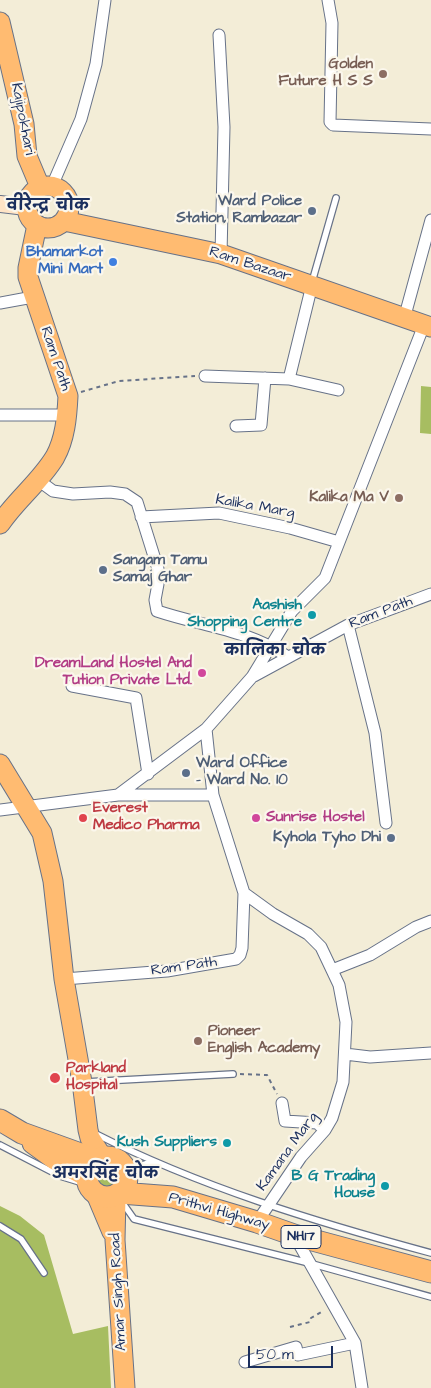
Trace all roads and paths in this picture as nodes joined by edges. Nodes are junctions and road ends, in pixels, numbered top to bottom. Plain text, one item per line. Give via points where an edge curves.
1 (105, 0) edge
2 (328, 0) edge
3 (0, 22) edge
4 (219, 35) dead end
5 (431, 129) edge
6 (48, 187) junction
7 (336, 198) dead end
8 (0, 204) edge
9 (26, 207) junction
10 (431, 220) edge
11 (64, 221) junction
12 (37, 225) junction
13 (221, 254) junction
14 (426, 254) edge
15 (312, 285) junction
16 (34, 297) junction
17 (0, 304) edge
18 (404, 319) junction
19 (427, 326) edge
20 (205, 376) joint
21 (265, 378) junction
22 (289, 379) junction
23 (338, 390) dead end
24 (68, 396) junction
25 (0, 415) edge
26 (67, 415) junction
27 (236, 426) dead end
28 (38, 480) junction
29 (6, 505) edge
30 (140, 517) junction
31 (0, 524) edge
32 (339, 542) junction
33 (431, 594) edge
34 (348, 625) junction
35 (271, 645) junction
36 (288, 657) junction
37 (252, 677) junction
38 (72, 686) dead end
39 (206, 729) junction
40 (0, 764) edge
41 (148, 774) junction
42 (118, 795) junction
43 (213, 795) junction
44 (27, 806) junction
45 (0, 810) edge
46 (386, 823) dead end
47 (244, 893) junction
48 (431, 921) edge
49 (332, 970) junction
50 (64, 979) junction
51 (346, 1054) junction
52 (431, 1054) edge
53 (233, 1074) joint
54 (82, 1082) junction
55 (282, 1103) joint
56 (0, 1120) edge
57 (88, 1130) junction
58 (325, 1130) junction
59 (0, 1145) edge
60 (151, 1162) junction
61 (108, 1180) junction
62 (263, 1213) junction
63 (0, 1226) edge
64 (294, 1235) junction
65 (431, 1253) edge
66 (309, 1263) junction
67 (431, 1272) edge
68 (44, 1273) dead end
69 (431, 1297) edge
70 (335, 1306) junction
71 (290, 1326) dead end
72 (355, 1343) junction
73 (246, 1362) dead end
74 (125, 1388) edge
75 (362, 1388) edge

1 - 6 street via 96,64 81,119 56,179
2 - 5 street via 332,23 330,122 333,125
3 - 6 main road, Kajipokhari via 24,124 27,156
4 - 13 street via 224,127
6 - 9 main road via 30,195
6 - 11 main road via 64,192 70,209
7 - 15 lane
8 - 9 main road
9 - 12 main road
10 - 14 street
11 - 12 main road via 51,228
11 - 13 main road, Ram Bazaar
12 - 16 main road, Ram Path via 28,268
13 - 15 main road, Ram Bazaar
14 - 18 street
15 - 18 main road, Ram Bazaar
15 - 22 street
16 - 17 street
16 - 24 main road, Ram Path
18 - 19 main road, Ram Bazaar
19 - 32 street
20 - 21 street
20 - 24 path via 119,381
21 - 22 street
21 - 27 street via 261,425
22 - 23 street
24 - 26 main road, Ram Path
25 - 26 street
26 - 28 main road, Ram Path via 55,457
28 - 29 main road, Ram Path
28 - 30 street via 53,491 125,494 137,502
29 - 31 main road, Ram Path
30 - 32 street, Kalika Marg via 219,513
30 - 35 street via 158,569 157,611 250,636
32 - 35 street via 325,578 292,611
33 - 34 street, Ram Path
34 - 36 street, Ram Path
34 - 46 street via 375,733
35 - 36 street
35 - 37 street
36 - 37 street, Ram Path
37 - 39 street
38 - 41 street via 136,698
39 - 41 street
39 - 43 street
40 - 44 main road
41 - 42 street
42 - 43 street
42 - 44 street
43 - 47 street
44 - 45 street
44 - 50 main road via 42,834 53,881
47 - 49 street, Kamana Marg via 308,934 320,947
47 - 50 street, Ram Path via 242,948 236,959 167,970
48 - 49 street via 370,954
49 - 51 street, Kamana Marg via 346,1022
50 - 54 main road
51 - 52 street via 370,1057
51 - 58 street, Kamana Marg via 340,1094
53 - 54 lane
53 - 55 path via 267,1075
54 - 57 main road
55 - 58 street via 285,1121 317,1123
56 - 61 highway via 37,1147
57 - 60 lane
57 - 61 main road
58 - 62 street, Kamana Marg via 301,1157
59 - 61 lane via 79,1184
60 - 61 lane
60 - 62 lane
61 - 62 highway, Prithvi Highway / NH17 via 173,1197
61 - 66 lane via 134,1219
61 - 74 main road, Amar Singh Road
62 - 64 highway, Prithvi Highway / NH17
62 - 65 lane
63 - 68 lane via 21,1238
64 - 66 street
64 - 67 highway, Prithvi Highway / NH17
66 - 69 lane
66 - 70 street
70 - 71 path via 311,1318 310,1322
70 - 72 street
72 - 73 street via 298,1355 296,1347
72 - 75 street

